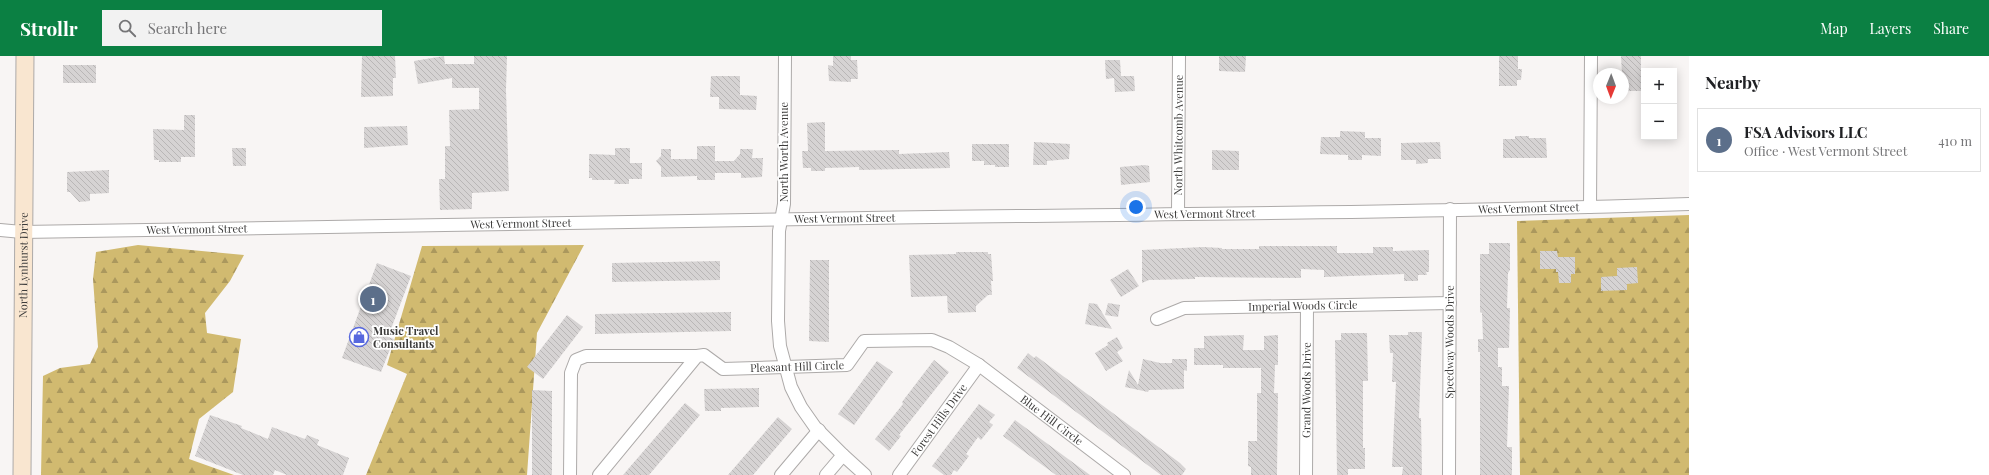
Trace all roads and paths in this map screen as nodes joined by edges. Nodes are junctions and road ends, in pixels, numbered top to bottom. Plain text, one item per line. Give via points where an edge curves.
1 (25, 56) edge
2 (785, 56) edge
3 (1179, 56) edge
4 (1591, 56) edge
5 (1689, 204) edge
6 (1590, 207) junction
7 (1450, 209) junction
8 (1178, 214) junction
9 (782, 219) junction
10 (0, 230) edge
11 (22, 232) junction
12 (1450, 303) junction
13 (1307, 306) junction
14 (1157, 319) dead end
15 (697, 356) junction
16 (979, 365) junction
17 (785, 367) junction
18 (819, 430) junction
19 (843, 455) junction
20 (22, 475) edge
21 (570, 475) edge
22 (600, 475) edge
23 (781, 475) edge
24 (826, 475) edge
25 (865, 475) edge
26 (899, 475) edge
27 (1124, 475) edge
28 (1306, 475) edge
29 (1449, 475) edge

1 - 11 main road, North Lynhurst Drive
2 - 9 street, North Worth Avenue
3 - 8 street, North Whitcomb Avenue
4 - 6 street
5 - 6 street, West Vermont Street
6 - 7 street, West Vermont Street
7 - 8 street, West Vermont Street
7 - 12 street, Speedway Woods Drive
8 - 9 street, West Vermont Street
9 - 11 street, West Vermont Street
9 - 17 street, North Worth Avenue via 779,231 778,321 779,341
10 - 11 street, West Vermont Street
11 - 20 main road, North Lynhurst Drive
12 - 13 street, Imperial Woods Circle
12 - 29 street, Speedway Woods Drive
13 - 14 street, Imperial Woods Circle via 1184,308
13 - 28 street, Grand Woods Drive
15 - 17 street, Pleasant Hill Circle via 704,355 723,369
15 - 21 street, Pleasant Hill Circle via 586,356 576,360 571,373
15 - 22 street
16 - 17 street, Pleasant Hill Circle via 932,340 864,340 847,365
16 - 26 street, Forest Hills Drive
16 - 27 street, Blue Hill Circle
17 - 18 street via 796,398
18 - 19 street
18 - 23 street
19 - 24 street
19 - 25 street

